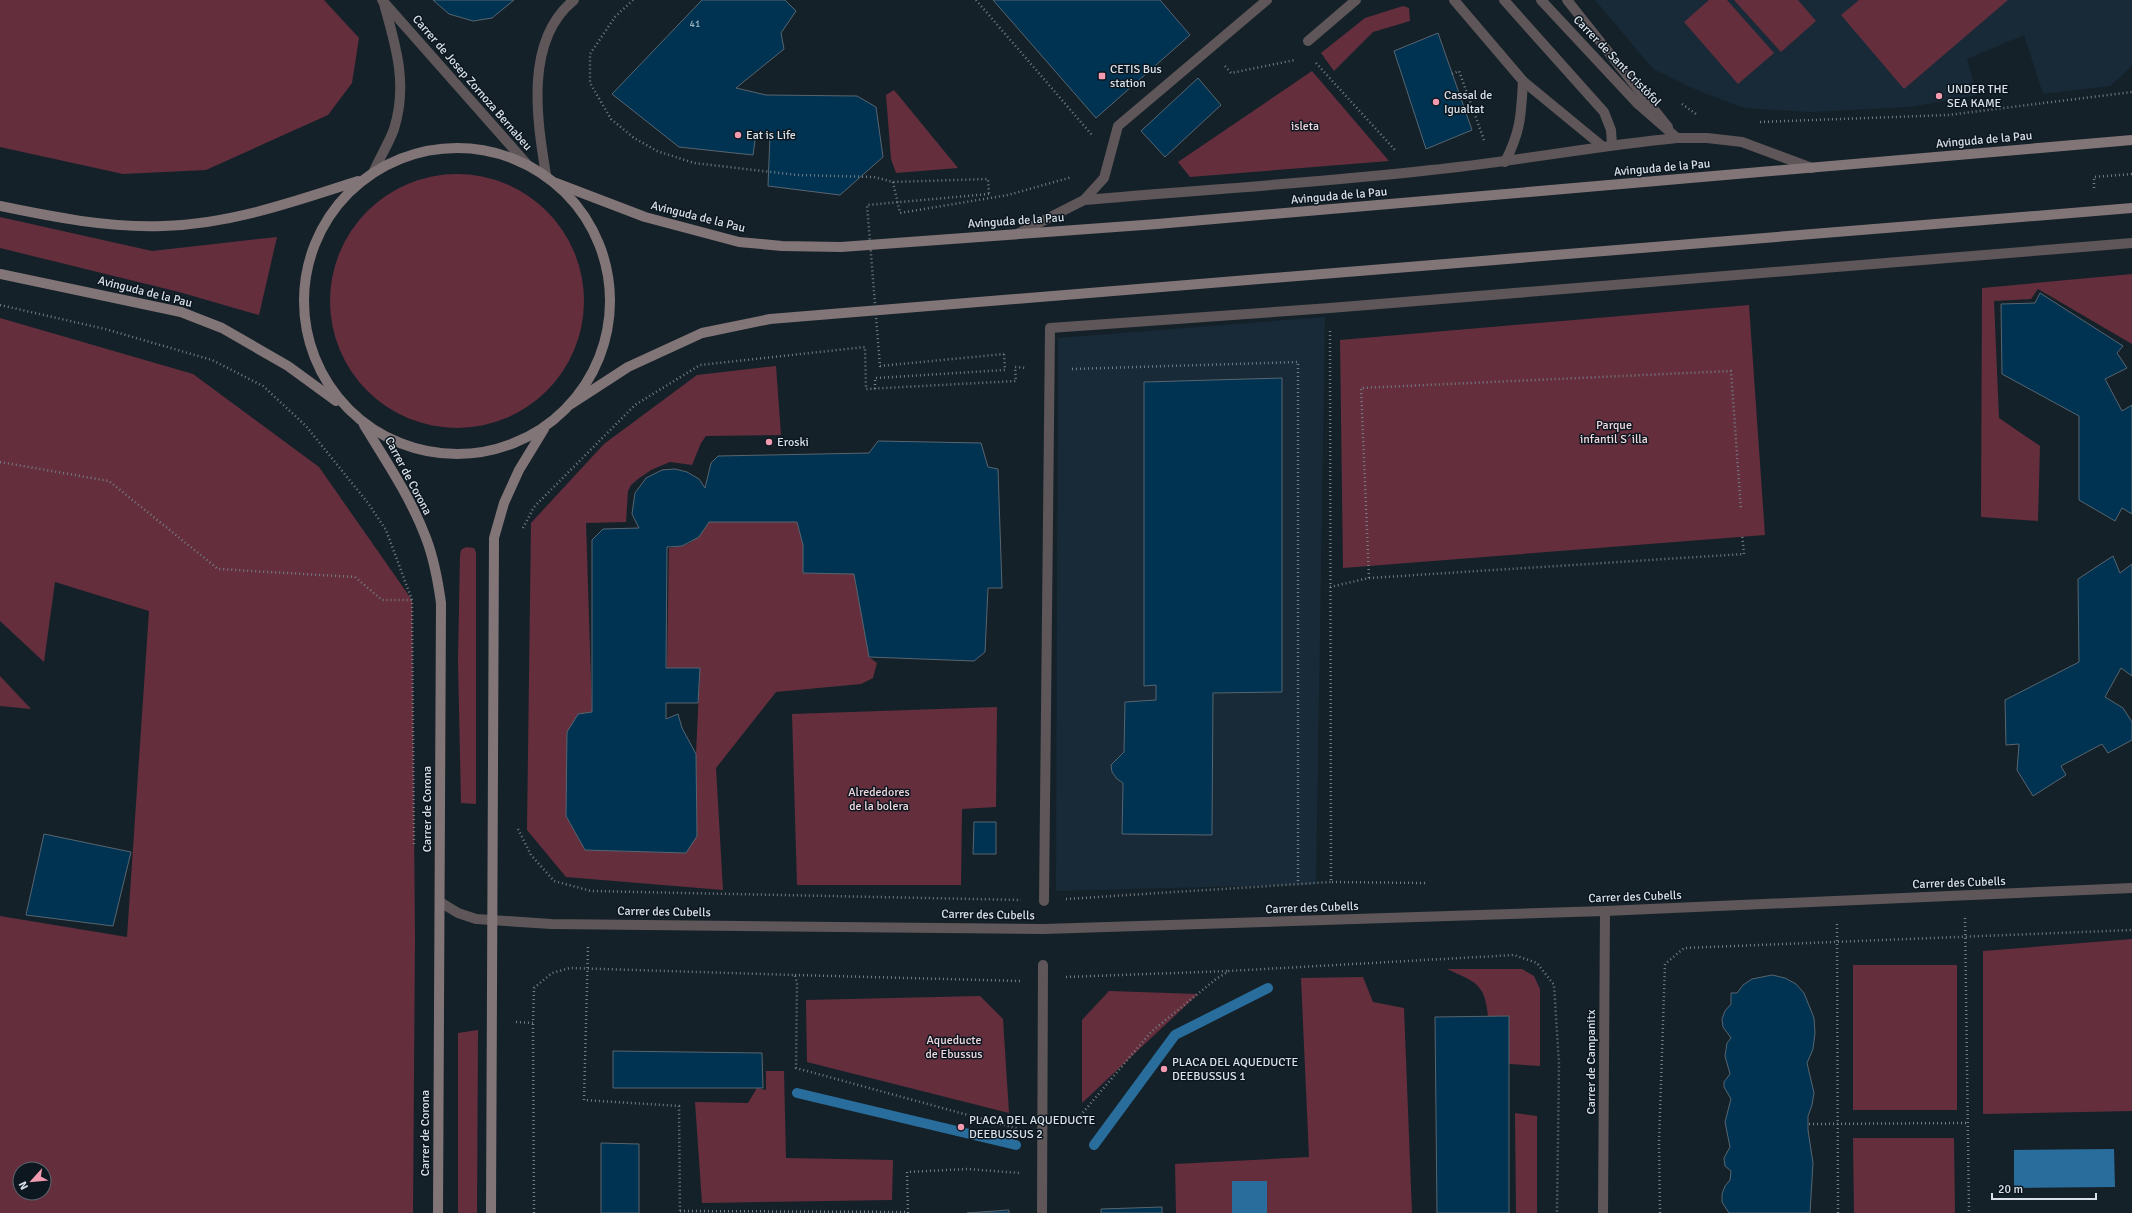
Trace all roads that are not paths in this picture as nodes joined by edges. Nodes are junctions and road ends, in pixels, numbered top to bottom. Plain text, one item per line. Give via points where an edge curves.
1 (574, 0) edge
2 (1267, 0) edge
3 (1356, 0) edge
4 (1454, 0) edge
5 (1504, 0) edge
6 (1541, 0) edge
7 (1567, 0) edge
8 (383, 1) edge
9 (1308, 42) dead end
10 (1523, 81) junction
11 (1677, 138) junction
12 (2132, 140) edge
13 (1607, 145) junction
14 (1505, 162) junction
15 (526, 163) junction
16 (1812, 168) junction
17 (374, 171) junction
18 (546, 175) junction
19 (360, 181) junction
20 (556, 183) junction
21 (1084, 200) junction
22 (0, 206) edge
23 (2132, 208) edge
24 (1017, 234) junction
25 (2132, 243) edge
26 (0, 274) edge
27 (571, 404) junction
28 (354, 414) junction
29 (363, 423) junction
30 (544, 428) junction
31 (2132, 888) edge
32 (1044, 901) road end
33 (440, 902) junction
34 (1605, 911) junction
35 (492, 920) junction
36 (1043, 964) dead end
37 (438, 1213) edge
38 (491, 1213) edge
39 (1042, 1213) edge
40 (1604, 1213) edge

1 - 18 street via 548,31 540,68 537,98
2 - 21 street via 1118,126 1104,178
3 - 9 street
4 - 10 street
5 - 13 street via 1604,112 1611,130
6 - 11 street, Carrer de Sant Cristòfol via 1638,104
7 - 11 street
8 - 15 street, Carrer de Josep Zornoza Bernabeu
8 - 17 street, Carrer de Josep Zornoza Bernabeu via 399,58 399,103 394,130
10 - 13 street
10 - 14 street via 1516,140
11 - 13 street
11 - 16 street via 1742,142
12 - 16 main road, Avinguda de la Pau
13 - 14 street
14 - 21 street via 1429,171
15 - 17 main road via 501,153 475,148 448,147 423,150
15 - 18 main road
16 - 24 main road, Avinguda de la Pau
17 - 19 main road
18 - 20 main road
19 - 22 main road via 244,215 163,226 120,226
19 - 28 main road via 336,204 319,232 308,263 303,296 306,329 316,360 332,390
20 - 24 main road, Avinguda de la Pau via 645,217 738,242 841,247
20 - 27 main road via 580,209 598,239 608,273 611,308 605,343 592,376
21 - 24 street
23 - 27 main road via 770,319 702,332 628,366
25 - 32 street via 1050,328
26 - 28 main road, Avinguda de la Pau via 188,314 222,328 288,366
27 - 30 main road
28 - 29 main road
29 - 30 main road via 391,440 421,450 453,455 491,450 516,443
29 - 33 main road, Carrer de Corona via 389,466 425,537 436,572 441,603
30 - 35 main road via 519,470 504,503 494,538
31 - 34 street, Carrer des Cubells
33 - 35 street, Carrer des Cubells via 458,913 476,919
33 - 37 main road, Carrer de Corona
34 - 35 street, Carrer des Cubells via 1044,929 588,924
34 - 40 street, Carrer de Campanitx
35 - 38 main road
36 - 39 street

